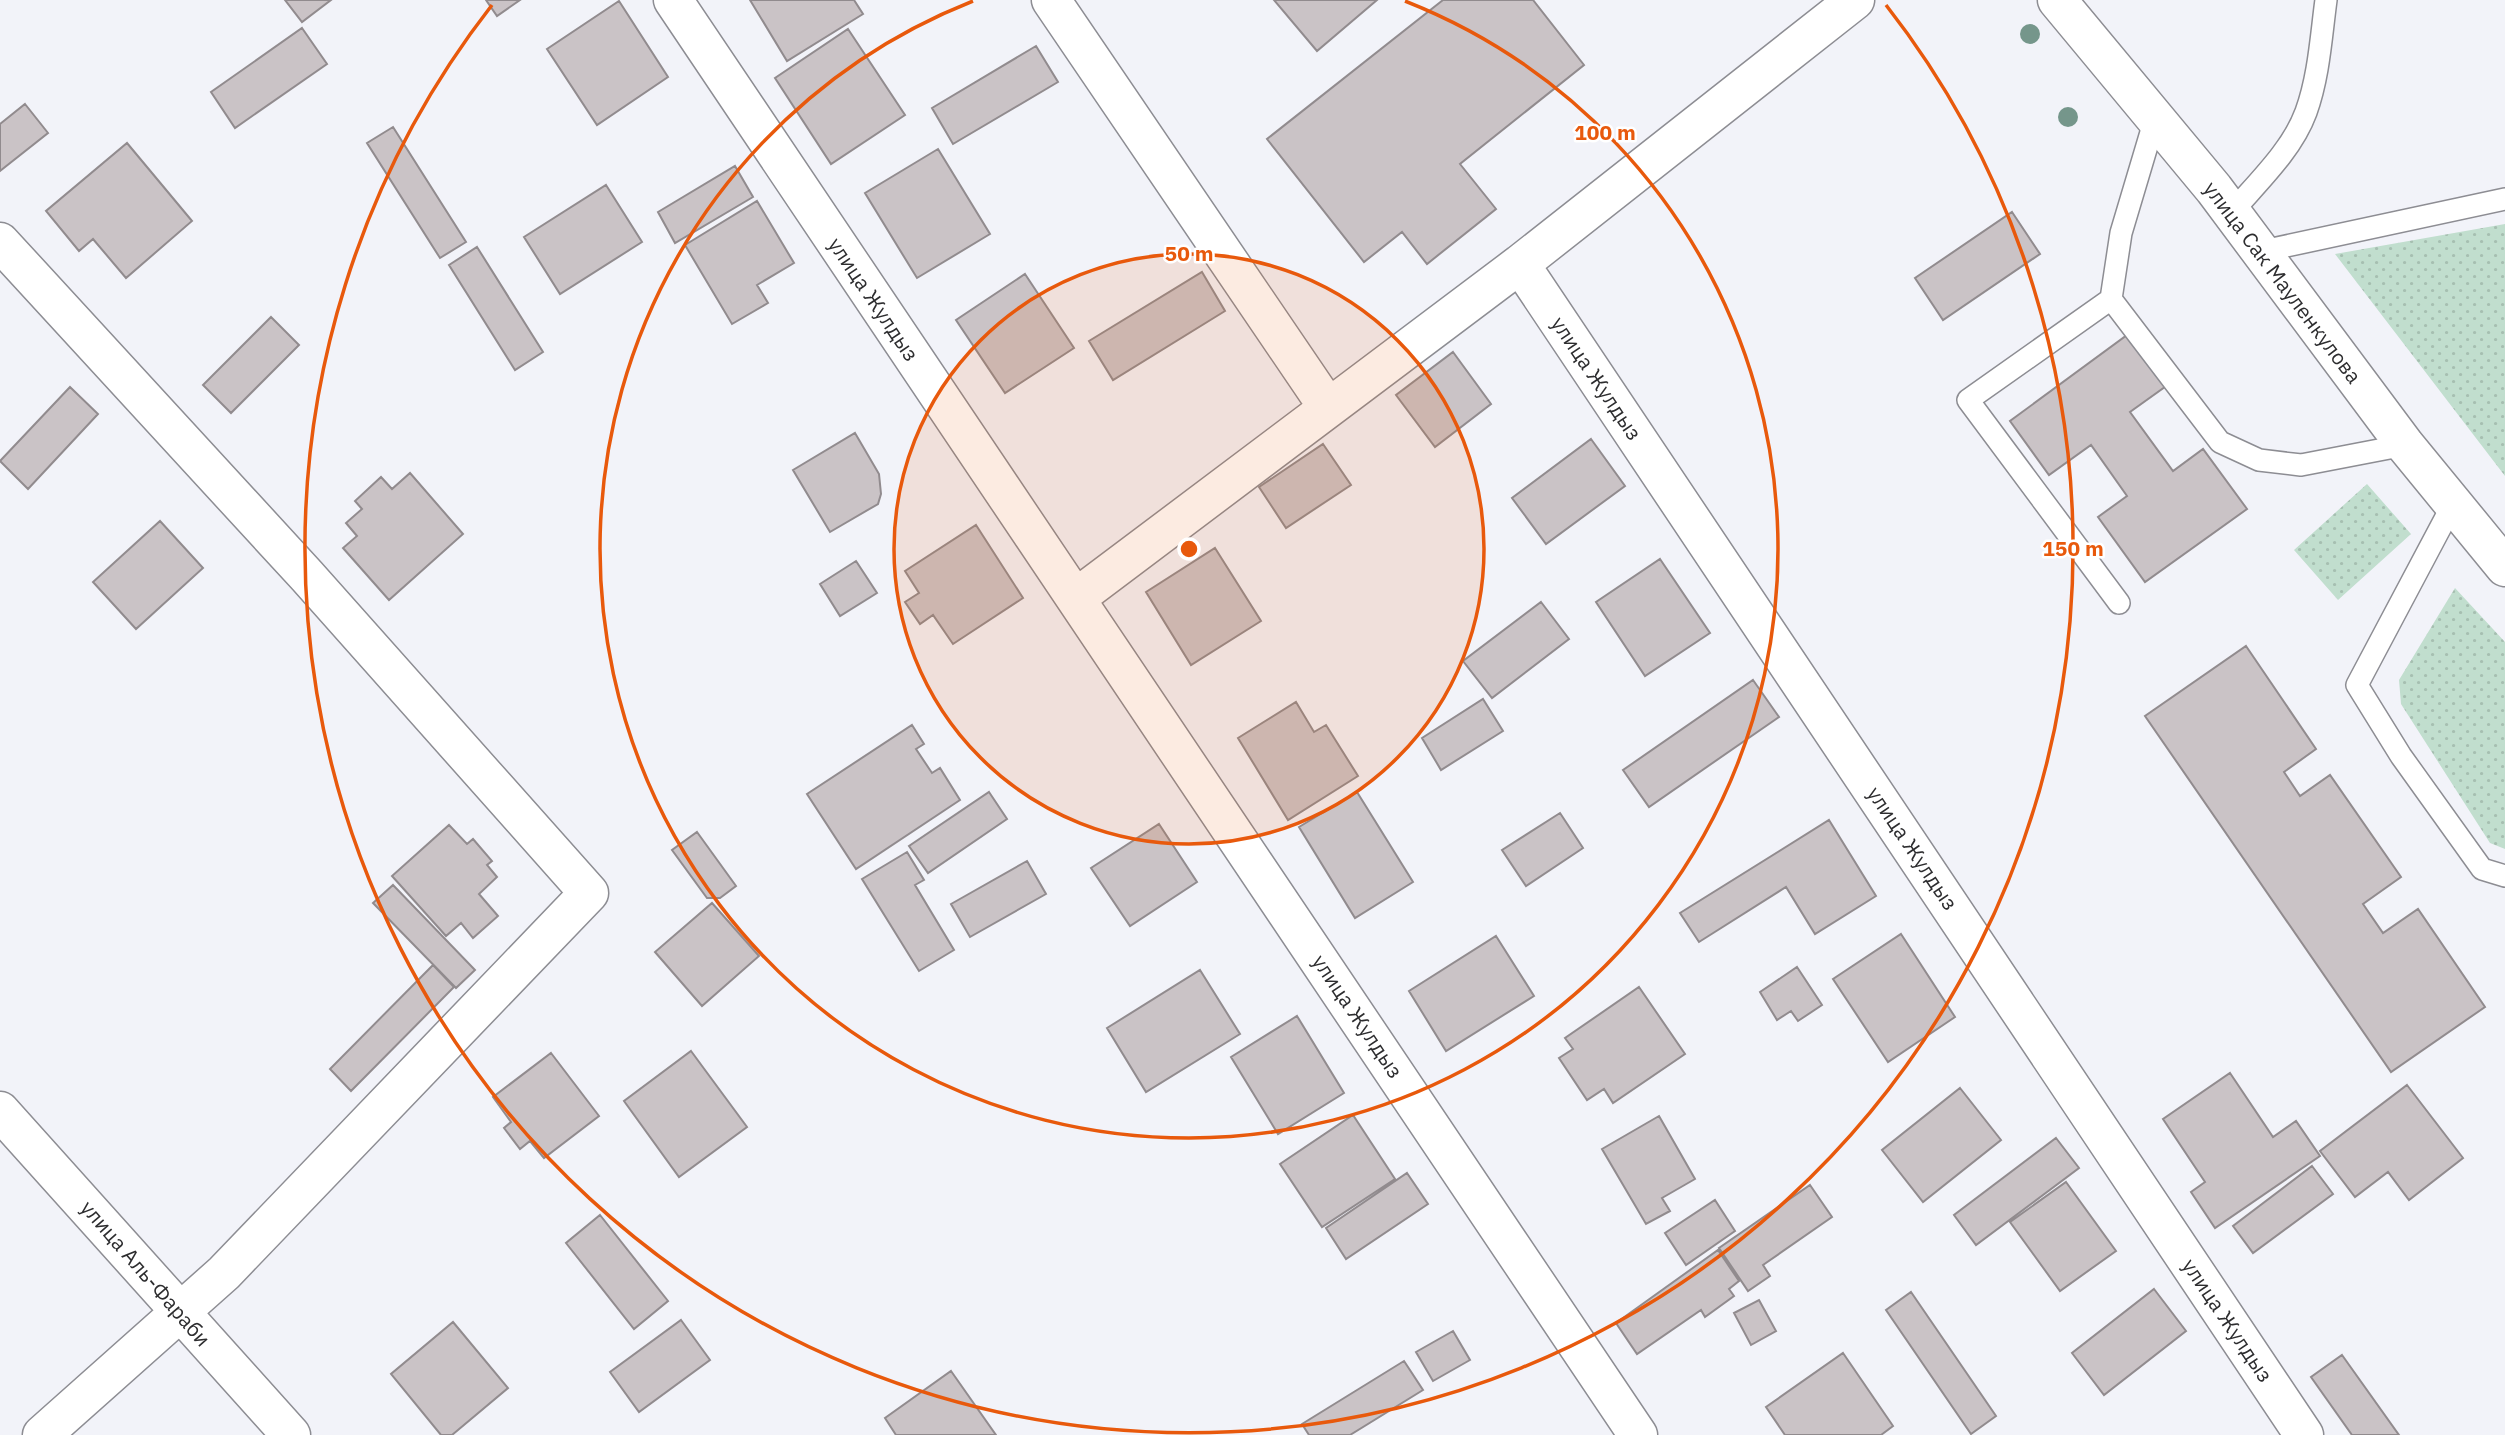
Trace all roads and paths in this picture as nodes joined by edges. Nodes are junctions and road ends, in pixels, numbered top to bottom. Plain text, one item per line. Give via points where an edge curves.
1 (673, 0) edge
2 (1051, 0) edge
3 (1855, 0) edge
4 (2057, 0) edge
5 (2326, 0) edge
6 (2155, 118) junction
7 (2505, 199) edge
8 (2232, 212) junction
9 (0, 242) edge
10 (2263, 251) junction
11 (1520, 264) junction
12 (2111, 299) junction
13 (1327, 406) junction
14 (2406, 445) junction
15 (2453, 503) junction
16 (2505, 567) edge
17 (1076, 598) junction
18 (2119, 603) dead end
19 (2505, 876) edge
20 (0, 1111) edge
21 (181, 1314) junction
22 (42, 1435) edge
23 (291, 1435) edge
24 (1638, 1435) edge
25 (2304, 1435) edge

1 - 17 street, улица Жулдыз
2 - 13 street
3 - 11 street
4 - 6 street, улица Сак Мауленкулова
5 - 8 lane via 2316,74 2305,114 2279,157
6 - 8 street, улица Сак Мауленкулова
6 - 12 lane via 2121,233
7 - 10 lane
8 - 10 street, улица Сак Мауленкулова
9 - 21 street via 307,576 589,893
10 - 14 street, улица Сак Мауленкулова
11 - 13 street
11 - 25 street, улица Жулдыз
12 - 14 lane via 2220,442 2259,460 2301,465
12 - 18 lane via 1968,400
13 - 17 street
14 - 15 street, улица Сак Мауленкулова
15 - 16 street, улица Сак Мауленкулова
15 - 19 lane via 2357,685 2401,756 2482,869
17 - 24 street, улица Жулдыз
20 - 21 street, улица Аль-Фараби
21 - 22 street
21 - 23 street, улица Аль-Фараби

